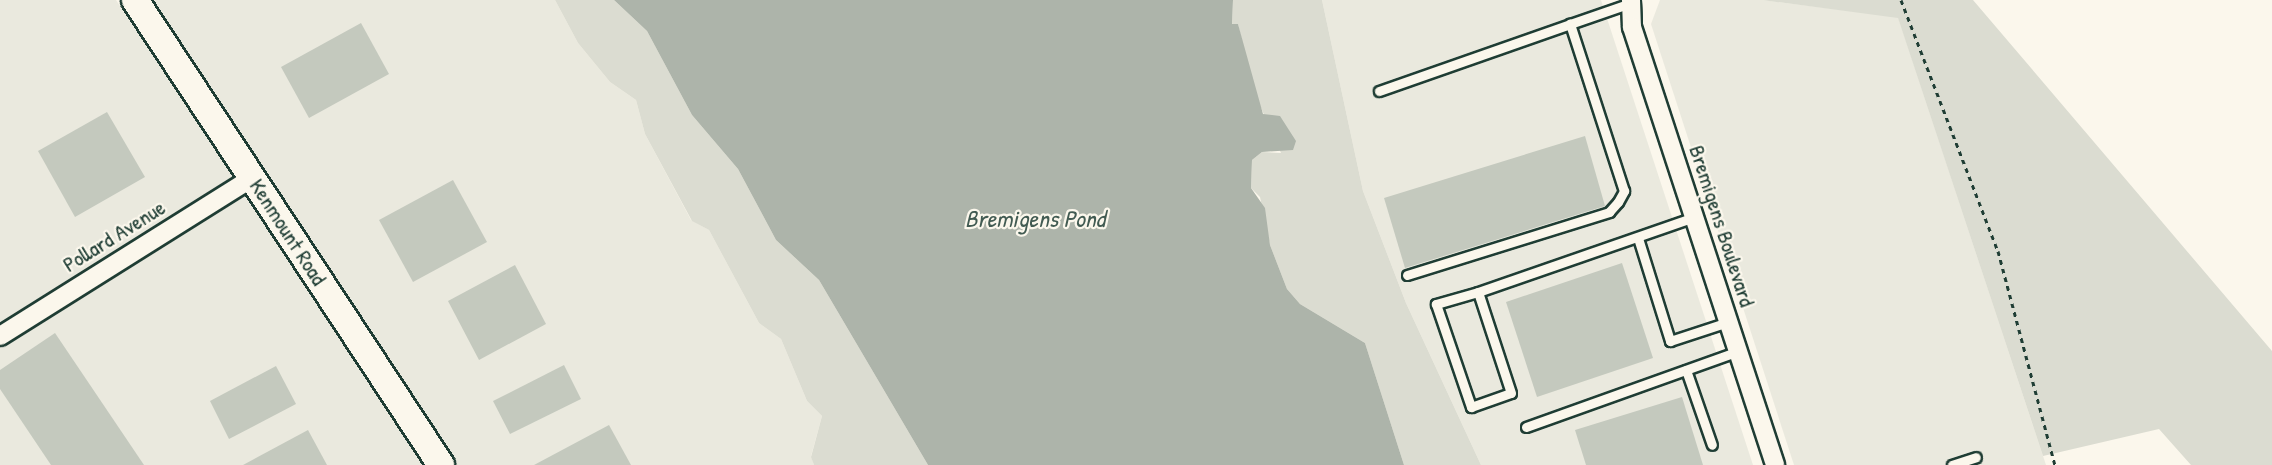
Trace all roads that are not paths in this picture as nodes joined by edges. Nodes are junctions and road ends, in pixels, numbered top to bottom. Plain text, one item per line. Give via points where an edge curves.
1 (135, 0) edge
2 (1631, 2) edge
3 (1570, 24) junction
4 (1379, 91) dead end
5 (253, 177) junction
6 (1694, 218) junction
7 (1638, 238) junction
8 (1407, 275) dead end
9 (1478, 292) junction
10 (1728, 322) junction
11 (0, 336) edge
12 (1738, 351) junction
13 (1686, 370) junction
14 (1526, 427) dead end
15 (1712, 445) dead end
16 (1976, 457) dead end
17 (441, 465) edge
18 (1775, 465) edge
19 (1952, 465) edge

1 - 5 main road, Kenmount Road
2 - 3 lane
2 - 6 street, Bremigens Boulevard via 1632,27
3 - 4 lane
3 - 8 lane via 1624,191 1618,202 1609,212
5 - 11 street, Pollard Avenue
5 - 17 main road, Kenmount Road
6 - 7 lane
6 - 10 street, Bremigens Boulevard
7 - 9 lane
7 - 10 lane via 1670,341
9 - 9 lane via 1511,393 1471,407 1436,304
10 - 12 street, Bremigens Boulevard
12 - 13 lane
12 - 18 street, Bremigens Boulevard
13 - 14 lane
13 - 15 lane
16 - 19 lane

